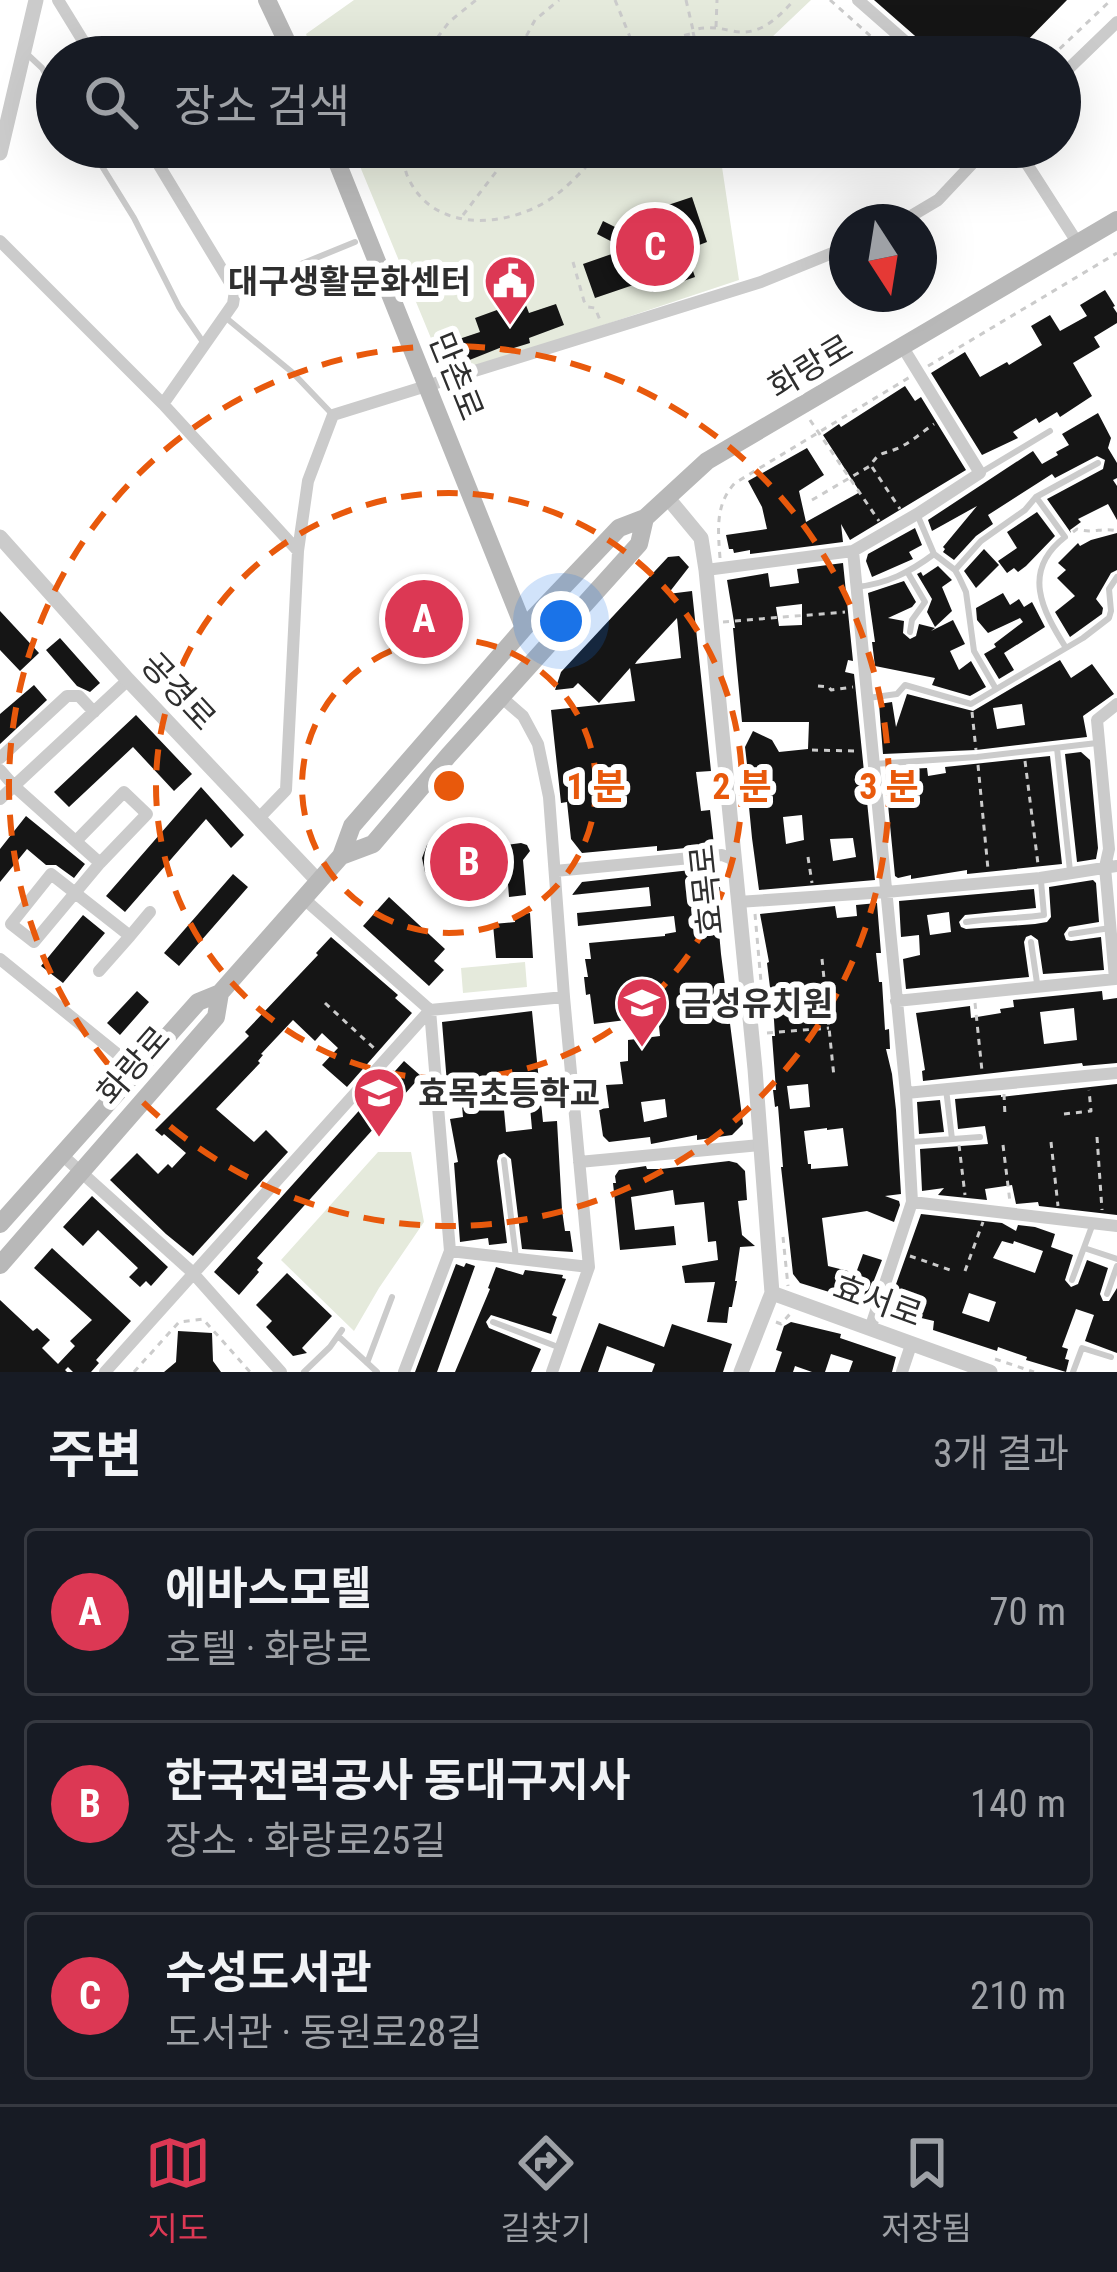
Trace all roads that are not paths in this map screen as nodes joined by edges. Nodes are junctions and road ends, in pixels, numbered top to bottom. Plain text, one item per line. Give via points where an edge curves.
1 (35, 0) edge
2 (58, 0) edge
3 (267, 0) edge
4 (858, 0) edge
5 (1117, 22) edge
6 (80, 36) edge
7 (284, 36) edge
8 (899, 36) edge
9 (24, 51) junction
10 (1081, 57) edge
11 (36, 62) edge
12 (0, 153) edge
13 (103, 168) edge
14 (161, 168) edge
15 (340, 168) edge
16 (968, 168) edge
17 (1029, 168) edge
18 (931, 204) edge
19 (1117, 220) edge
20 (0, 241) edge
21 (356, 242) dead end
22 (1077, 242) junction
23 (829, 254) edge
24 (235, 291) junction
25 (224, 317) junction
26 (205, 345) junction
27 (902, 346) junction
28 (428, 386) junction
29 (163, 404) junction
30 (333, 415) junction
31 (1050, 431) dead end
32 (1098, 463) dead end
33 (980, 473) junction
34 (667, 497) junction
35 (1036, 497) junction
36 (912, 517) junction
37 (645, 518) junction
38 (0, 537) edge
39 (298, 551) junction
40 (853, 551) junction
41 (934, 554) junction
42 (713, 569) junction
43 (955, 570) junction
44 (908, 572) junction
45 (1117, 577) edge
46 (856, 587) junction
47 (524, 628) junction
48 (910, 632) dead end
49 (1066, 648) junction
50 (128, 680) junction
51 (996, 689) junction
52 (868, 692) junction
53 (501, 697) junction
54 (1117, 704) edge
55 (94, 712) junction
56 (1100, 742) junction
57 (1057, 748) junction
58 (873, 757) junction
59 (0, 758) edge
60 (0, 770) edge
61 (14, 786) junction
62 (0, 799) edge
63 (258, 819) junction
64 (76, 841) junction
65 (341, 856) junction
66 (732, 859) junction
67 (100, 863) junction
68 (1111, 867) edge
69 (555, 871) junction
70 (1070, 874) junction
71 (1040, 878) junction
72 (318, 881) junction
73 (886, 892) junction
74 (74, 894) junction
75 (303, 898) junction
76 (746, 901) junction
77 (150, 912) dead end
78 (967, 922) dead end
79 (1110, 928) junction
80 (1071, 934) dead end
81 (130, 937) junction
82 (1031, 942) dead end
83 (0, 959) edge
84 (98, 971) dead end
85 (1116, 979) edge
86 (1037, 987) junction
87 (220, 993) junction
88 (563, 997) junction
89 (896, 1001) junction
90 (430, 1010) junction
91 (137, 1070) junction
92 (1117, 1073) edge
93 (946, 1089) junction
94 (906, 1093) junction
95 (980, 1136) dead end
96 (955, 1138) junction
97 (909, 1142) junction
98 (760, 1145) junction
99 (62, 1154) junction
100 (504, 1160) dead end
101 (579, 1162) junction
102 (81, 1171) junction
103 (912, 1202) junction
104 (1097, 1223) junction
105 (0, 1224) edge
106 (1117, 1226) edge
107 (1084, 1248) junction
108 (450, 1251) junction
109 (516, 1258) junction
110 (1117, 1262) edge
111 (0, 1265) edge
112 (589, 1268) junction
113 (192, 1272) junction
114 (1072, 1280) dead end
115 (772, 1293) junction
116 (1107, 1294) dead end
117 (392, 1297) dead end
118 (493, 1322) dead end
119 (870, 1329) junction
120 (911, 1345) junction
121 (561, 1348) junction
122 (1111, 1357) dead end
123 (367, 1363) junction
124 (992, 1365) edge
125 (963, 1368) edge
126 (105, 1372) edge
127 (281, 1372) edge
128 (304, 1372) edge
129 (377, 1372) edge
130 (404, 1372) edge
131 (552, 1372) edge
132 (741, 1372) edge
133 (902, 1372) edge
134 (1073, 1372) edge

1 - 9 street
2 - 6 street
3 - 7 main road
4 - 8 street
5 - 10 street
9 - 11 lane
9 - 12 street
13 - 26 lane
14 - 24 street
15 - 28 main road, 만촌로
16 - 18 street
17 - 22 street
19 - 22 main road, 화랑로
20 - 29 street
21 - 24 lane
22 - 27 main road, 화랑로
23 - 28 street
24 - 25 street
25 - 26 street
25 - 30 lane
26 - 29 street
27 - 33 street
27 - 34 main road, 화랑로 via 707,461
28 - 30 street
28 - 47 main road, 만촌로
29 - 39 street
30 - 39 street via 308,481
31 - 33 lane
32 - 35 lane
33 - 36 street
34 - 37 main road, 화랑로
34 - 42 street, 효목로
35 - 43 lane
35 - 49 lane via 1065,537 1041,566 1040,599
36 - 40 street
36 - 41 lane
37 - 47 main road, 화랑로 via 619,528
37 - 53 main road, 화랑로 via 639,544
38 - 50 street, 공경로
39 - 63 street via 286,790
40 - 42 street
40 - 46 street
41 - 43 lane
41 - 44 lane
42 - 66 street, 효목로 via 710,623
43 - 51 lane via 974,651
44 - 46 lane
44 - 48 lane via 925,602
45 - 49 lane via 1109,618
46 - 52 street
47 - 65 main road, 화랑로 via 352,826
49 - 51 lane
50 - 55 street
50 - 63 street, 공경로
51 - 52 lane via 971,704 904,685 897,694
52 - 58 street
53 - 65 main road, 화랑로 via 373,844
53 - 69 street via 524,716 538,743
54 - 56 street via 1097,720
55 - 59 street via 79,696 67,696
55 - 61 street
56 - 57 lane
56 - 68 street
57 - 58 lane
57 - 70 lane
58 - 73 street
60 - 61 street
61 - 62 street
61 - 64 street
63 - 72 street, 공경로
64 - 67 street
64 - 67 street via 124,792 147,814
65 - 72 main road, 화랑로
66 - 69 street
66 - 76 street, 효목로
67 - 74 street
68 - 70 street
68 - 79 street
69 - 88 street
70 - 71 street
71 - 73 street
71 - 78 lane via 1044,915
72 - 75 main road, 화랑로
73 - 76 street
73 - 89 street
74 - 74 street via 34,942 11,924 51,874
74 - 81 street
75 - 87 main road, 화랑로
75 - 90 street
76 - 98 street, 효목로
77 - 81 street
79 - 80 lane
79 - 85 street
81 - 84 street
82 - 86 lane
83 - 91 street
85 - 86 street
86 - 89 street
87 - 91 main road, 화랑로 via 197,1002
87 - 102 main road, 화랑로 via 216,1016
88 - 90 street
88 - 101 street
89 - 94 street
90 - 108 street
90 - 113 street
91 - 99 main road, 화랑로
92 - 93 street
93 - 94 street
93 - 96 lane
94 - 97 street
95 - 96 lane
96 - 97 lane
97 - 103 street
98 - 101 street
98 - 115 street, 효목로
99 - 102 street
99 - 105 main road, 화랑로
100 - 109 lane
101 - 112 street
102 - 111 main road, 화랑로
102 - 113 street
103 - 104 street
103 - 119 street
104 - 106 street
104 - 107 lane
107 - 110 lane
107 - 114 lane
108 - 109 street
108 - 130 street
109 - 112 street
110 - 116 lane
112 - 121 street
113 - 126 street
113 - 127 street
115 - 119 street, 효서로
115 - 132 street, 효목로
117 - 123 lane
118 - 121 lane
119 - 120 street, 효서로
120 - 125 street, 효서로
120 - 133 street
121 - 131 street
122 - 134 lane via 1082,1348
123 - 128 lane via 340,1333
123 - 129 lane
124 - 125 street, 효서로

